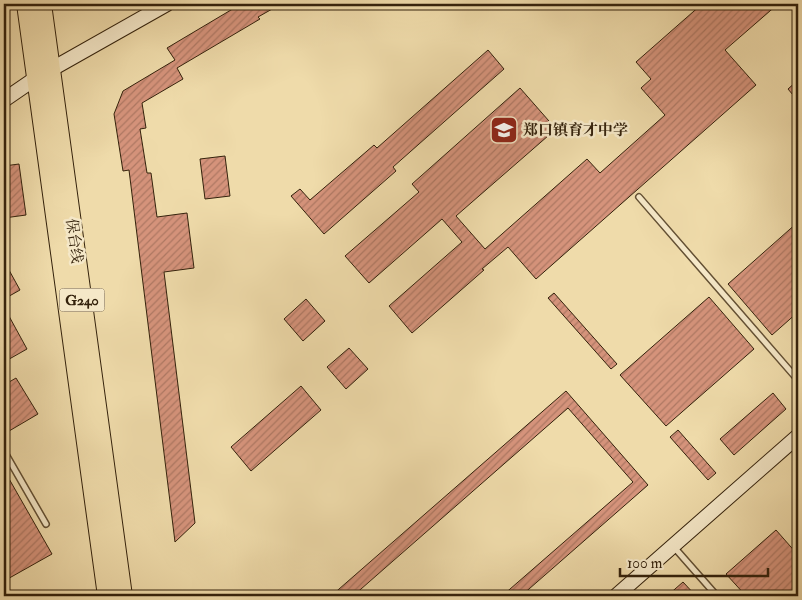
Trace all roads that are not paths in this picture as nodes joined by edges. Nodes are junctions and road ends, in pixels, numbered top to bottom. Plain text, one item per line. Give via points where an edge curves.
1 (26, 4) edge
2 (42, 4) edge
3 (167, 4) edge
4 (43, 74) junction
5 (4, 88) edge
6 (4, 100) edge
7 (639, 197) dead end
8 (798, 380) edge
9 (798, 436) edge
10 (4, 451) edge
11 (46, 524) dead end
12 (673, 546) junction
13 (107, 596) edge
14 (123, 596) edge
15 (616, 596) edge
16 (717, 596) edge

1 - 4 highway, 保台线 / G240
2 - 4 highway, 保台线 / G240
3 - 4 street
4 - 5 street
4 - 6 street
4 - 13 highway, 保台线 / G240
4 - 14 highway, 保台线 / G240
7 - 8 lane
9 - 12 street
10 - 11 lane
12 - 15 street
12 - 16 lane

